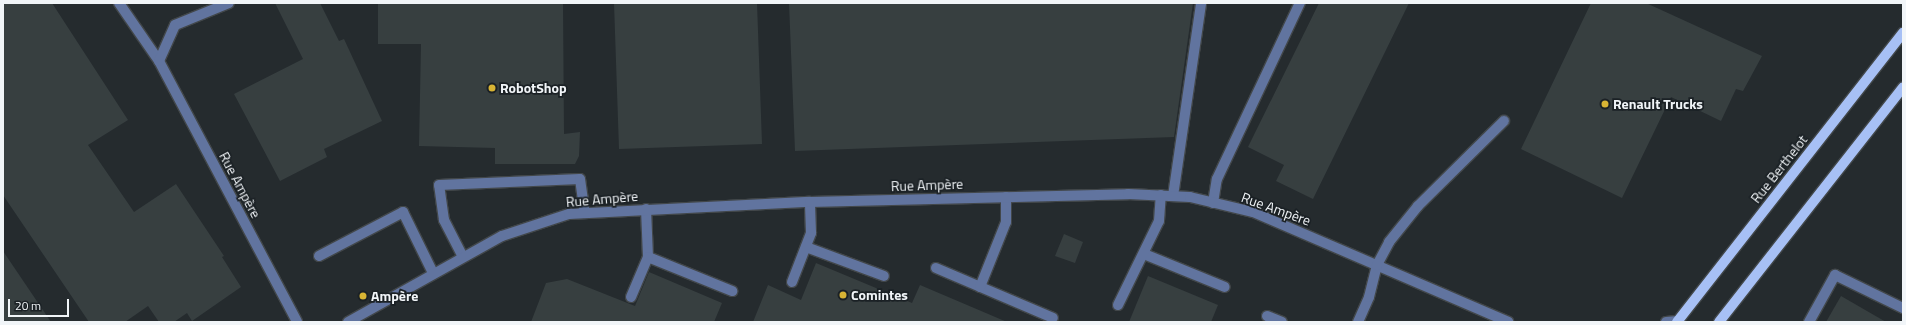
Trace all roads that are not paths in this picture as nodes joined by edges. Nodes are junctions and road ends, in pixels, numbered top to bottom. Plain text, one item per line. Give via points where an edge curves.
1 (119, 3) edge
2 (228, 3) edge
3 (1202, 3) edge
4 (1300, 3) edge
5 (1903, 33) edge
6 (159, 61) junction
7 (1903, 87) edge
8 (1504, 121) dead end
9 (1161, 195) junction
10 (1173, 196) junction
11 (1006, 197) junction
12 (810, 202) junction
13 (1213, 203) junction
14 (646, 209) junction
15 (585, 213) junction
16 (806, 247) junction
17 (1144, 254) junction
18 (319, 256) dead end
19 (463, 257) junction
20 (648, 257) junction
21 (1377, 265) junction
22 (936, 268) dead end
23 (433, 273) junction
24 (884, 276) dead end
25 (792, 282) dead end
26 (980, 287) junction
27 (1225, 288) dead end
28 (732, 291) dead end
29 (631, 297) dead end
30 (1118, 305) dead end
31 (1903, 308) edge
32 (1267, 316) dead end
33 (1053, 318) dead end
34 (1677, 321) edge
35 (297, 322) edge
36 (348, 322) edge
37 (1282, 322) edge
38 (1358, 322) edge
39 (1508, 322) edge
40 (1666, 322) edge
41 (1719, 322) edge
42 (1809, 322) edge

1 - 6 street, Rue Ampère
2 - 6 street via 175,25
3 - 10 street
4 - 13 street via 1217,178
5 - 34 main road, Rue Berthelot
6 - 35 street, Rue Ampère
7 - 41 main road
8 - 21 street via 1418,206 1389,242
9 - 10 street, Rue Ampère
9 - 11 street, Rue Ampère
9 - 17 street via 1159,221
10 - 13 street, Rue Ampère
11 - 12 street, Rue Ampère
11 - 26 street via 1006,222
12 - 14 street, Rue Ampère
12 - 16 street via 811,233
13 - 21 street, Rue Ampère via 1253,212
14 - 15 street, Rue Ampère
14 - 20 street
15 - 19 street, Rue Ampère via 570,214 502,236
15 - 19 street via 580,179 439,184 444,220
16 - 24 street
16 - 25 street
17 - 27 street
17 - 30 street
18 - 23 street via 403,212
19 - 23 street, Rue Ampère
20 - 28 street
20 - 29 street
21 - 38 street via 1369,297
21 - 39 street, Rue Ampère
22 - 26 street
23 - 36 street, Rue Ampère
26 - 33 street
31 - 42 street via 1835,275
32 - 37 street
34 - 40 street

